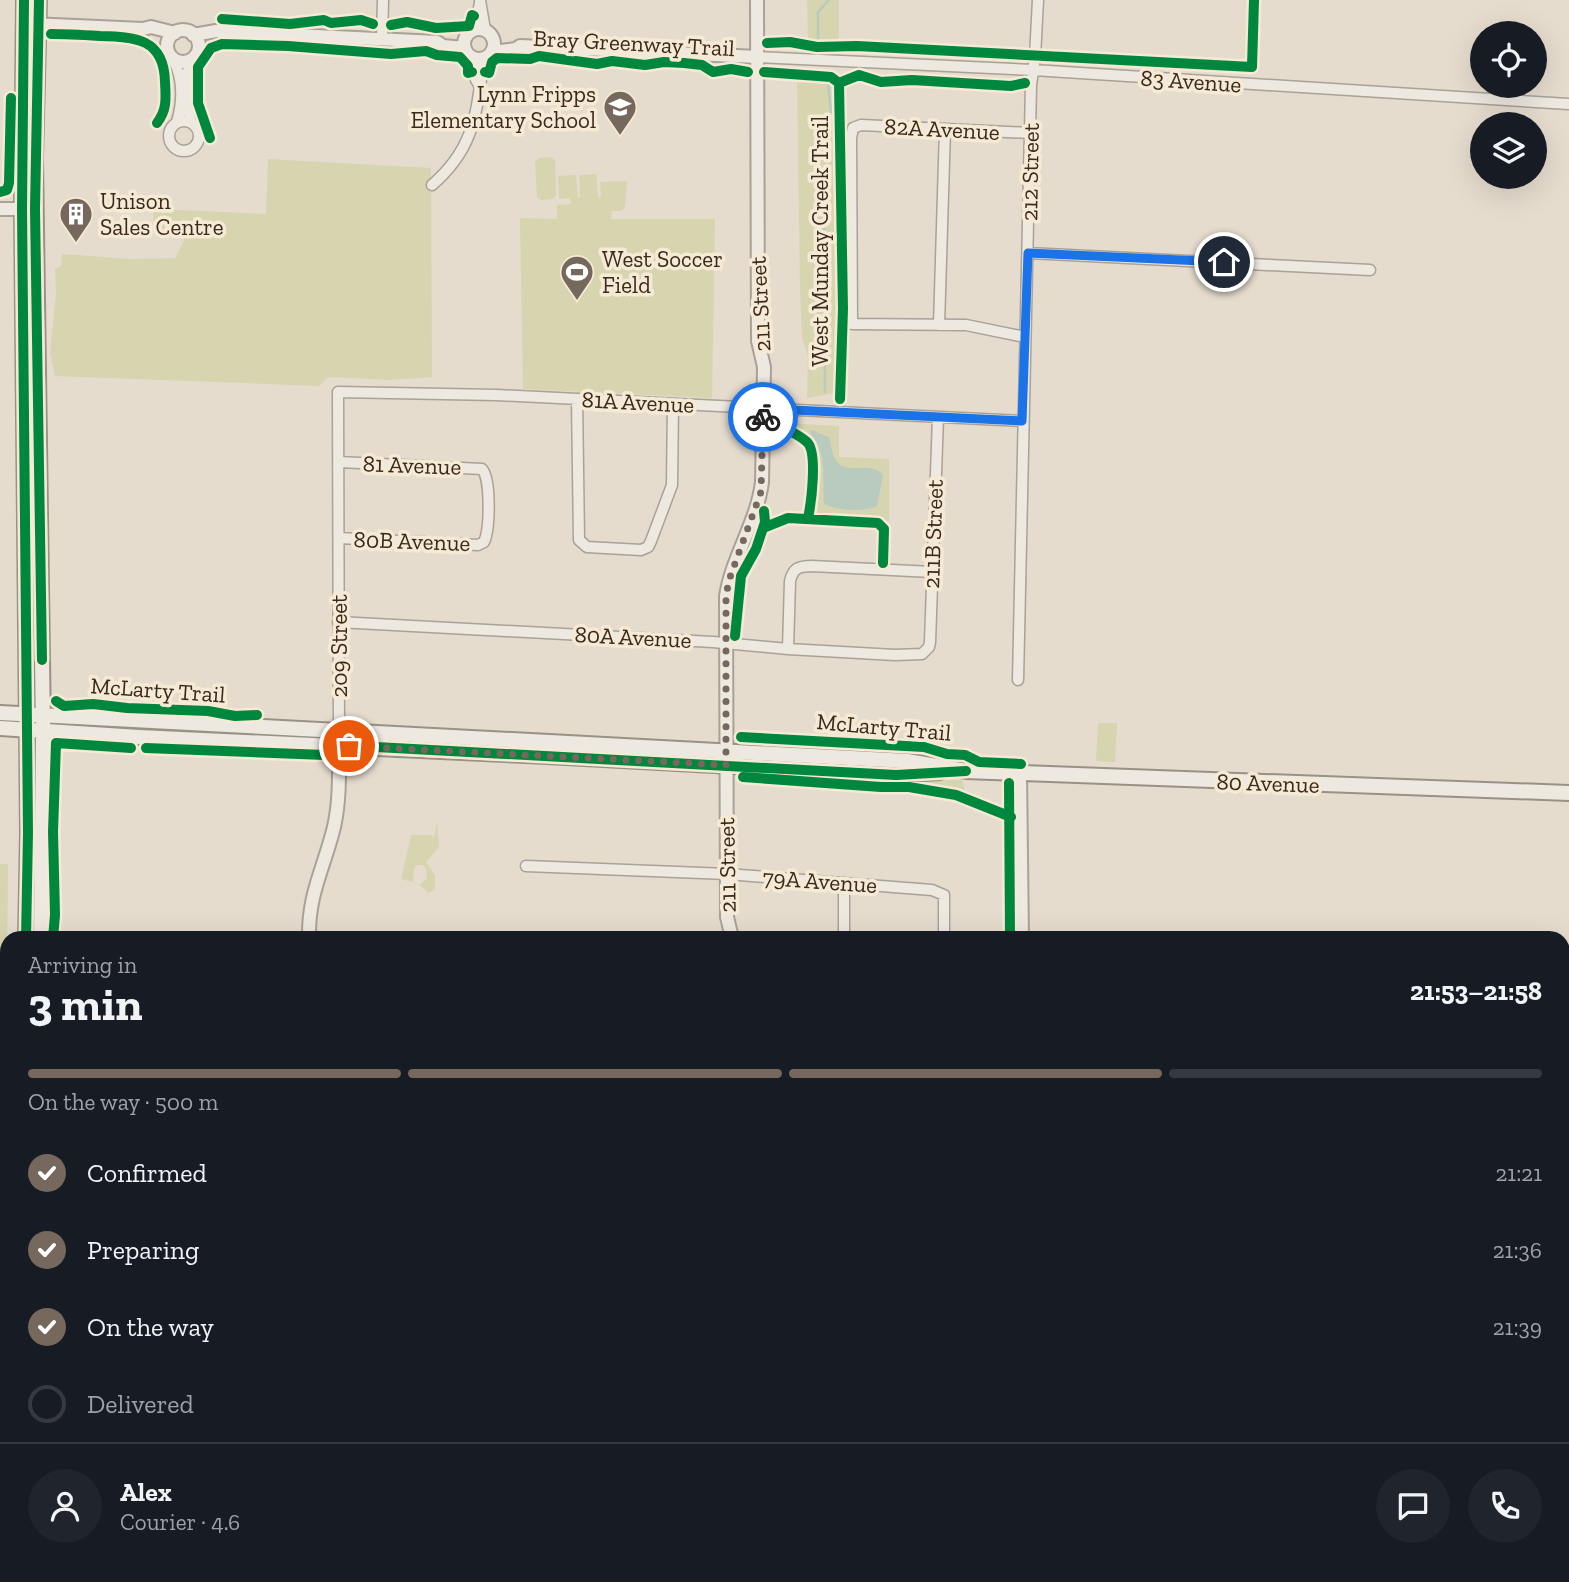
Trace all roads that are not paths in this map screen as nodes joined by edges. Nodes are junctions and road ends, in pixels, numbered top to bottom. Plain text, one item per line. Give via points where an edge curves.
1 (24, 0) edge
2 (39, 0) edge
3 (383, 0) edge
4 (757, 0) edge
5 (1038, 0) edge
6 (480, 1) edge
7 (24, 24) junction
8 (39, 24) junction
9 (171, 37) junction
10 (382, 38) junction
11 (479, 44) junction
12 (195, 46) junction
13 (758, 57) junction
14 (173, 59) junction
15 (1033, 70) junction
16 (1569, 104) edge
17 (177, 122) junction
18 (191, 122) junction
19 (944, 129) junction
20 (1031, 133) junction
21 (432, 185) dead end
22 (0, 209) edge
23 (28, 209) junction
24 (1028, 253) junction
25 (1370, 270) dead end
26 (939, 324) junction
27 (1025, 337) junction
28 (338, 392) joint
29 (578, 399) junction
30 (673, 404) junction
31 (763, 409) junction
32 (937, 417) junction
33 (1022, 421) junction
34 (340, 462) junction
35 (339, 538) junction
36 (484, 542) joint
37 (932, 572) junction
38 (338, 622) junction
39 (725, 643) junction
40 (788, 649) junction
41 (927, 650) joint
42 (1018, 680) dead end
43 (0, 713) edge
44 (27, 721) junction
45 (43, 723) junction
46 (0, 728) edge
47 (339, 739) junction
48 (727, 758) junction
49 (1020, 773) junction
50 (1569, 793) edge
51 (526, 866) dead end
52 (727, 874) junction
53 (844, 883) junction
54 (26, 931) edge
55 (41, 931) edge
56 (309, 931) edge
57 (730, 931) edge
58 (844, 931) edge
59 (944, 931) edge
60 (1022, 931) edge

1 - 7 main road
2 - 8 main road
3 - 10 street
4 - 13 street, 211 Street
5 - 15 street, 212 Street
6 - 11 street
7 - 8 street
7 - 23 main road
8 - 9 street via 151,27
8 - 23 main road
9 - 12 street via 184,31
9 - 14 street via 167,50
10 - 11 street, 83 Avenue
10 - 12 street, 83 Avenue via 216,32
11 - 13 street, 83 Avenue
11 - 21 street via 477,111 461,155
12 - 14 street via 183,62
12 - 18 street via 186,81
13 - 15 street, 83 Avenue
13 - 31 street, 211 Street via 758,341 764,367
14 - 17 street via 180,79
15 - 16 street, 83 Avenue
15 - 20 street, 212 Street
17 - 18 street
17 - 18 street via 170,139 175,148 184,151 194,148 199,139
19 - 20 street, 82A Avenue
19 - 26 street
19 - 26 street, 82A Avenue via 861,125 853,128 851,138 852,324
20 - 24 street, 212 Street
22 - 23 street
23 - 44 main road
23 - 45 main road
24 - 25 street
24 - 27 street, 212 Street
26 - 27 street
27 - 33 street, 212 Street
28 - 29 street, 81A Avenue
28 - 34 street, 209 Street
29 - 30 street, 81A Avenue
29 - 30 street via 579,540 587,547 641,550 648,547 672,485
30 - 31 street, 81A Avenue
31 - 32 street, 81A Avenue
31 - 39 street, 211 Street via 761,492 729,580
32 - 33 street, 81A Avenue
32 - 37 street, 211B Street
33 - 42 street, 212 Street
34 - 35 street, 209 Street
34 - 36 street, 81 Avenue via 484,471 488,527
35 - 36 street, 80B Avenue
35 - 38 street, 209 Street
37 - 40 street via 808,566 794,570
37 - 41 street, 211B Street
38 - 39 street, 80A Avenue
38 - 47 street, 209 Street
39 - 40 street, 80A Avenue
39 - 48 street, 211 Street
40 - 41 street, 80A Avenue via 917,655
43 - 44 main road, 80 Avenue
44 - 45 main road, 80 Avenue
44 - 46 main road, 80 Avenue
44 - 54 main road
45 - 47 main road, 80 Avenue via 139,737
45 - 55 main road
47 - 48 main road, 80 Avenue
47 - 56 street, 209 Street via 337,809 311,898
48 - 49 main road, 80 Avenue via 907,761 966,771
48 - 52 street, 211 Street
49 - 50 main road, 80 Avenue
49 - 60 street
51 - 52 street, 79A Avenue
52 - 53 street, 79A Avenue
52 - 57 street, 211 Street
53 - 58 street
53 - 59 street, 79A Avenue via 932,890 944,895

